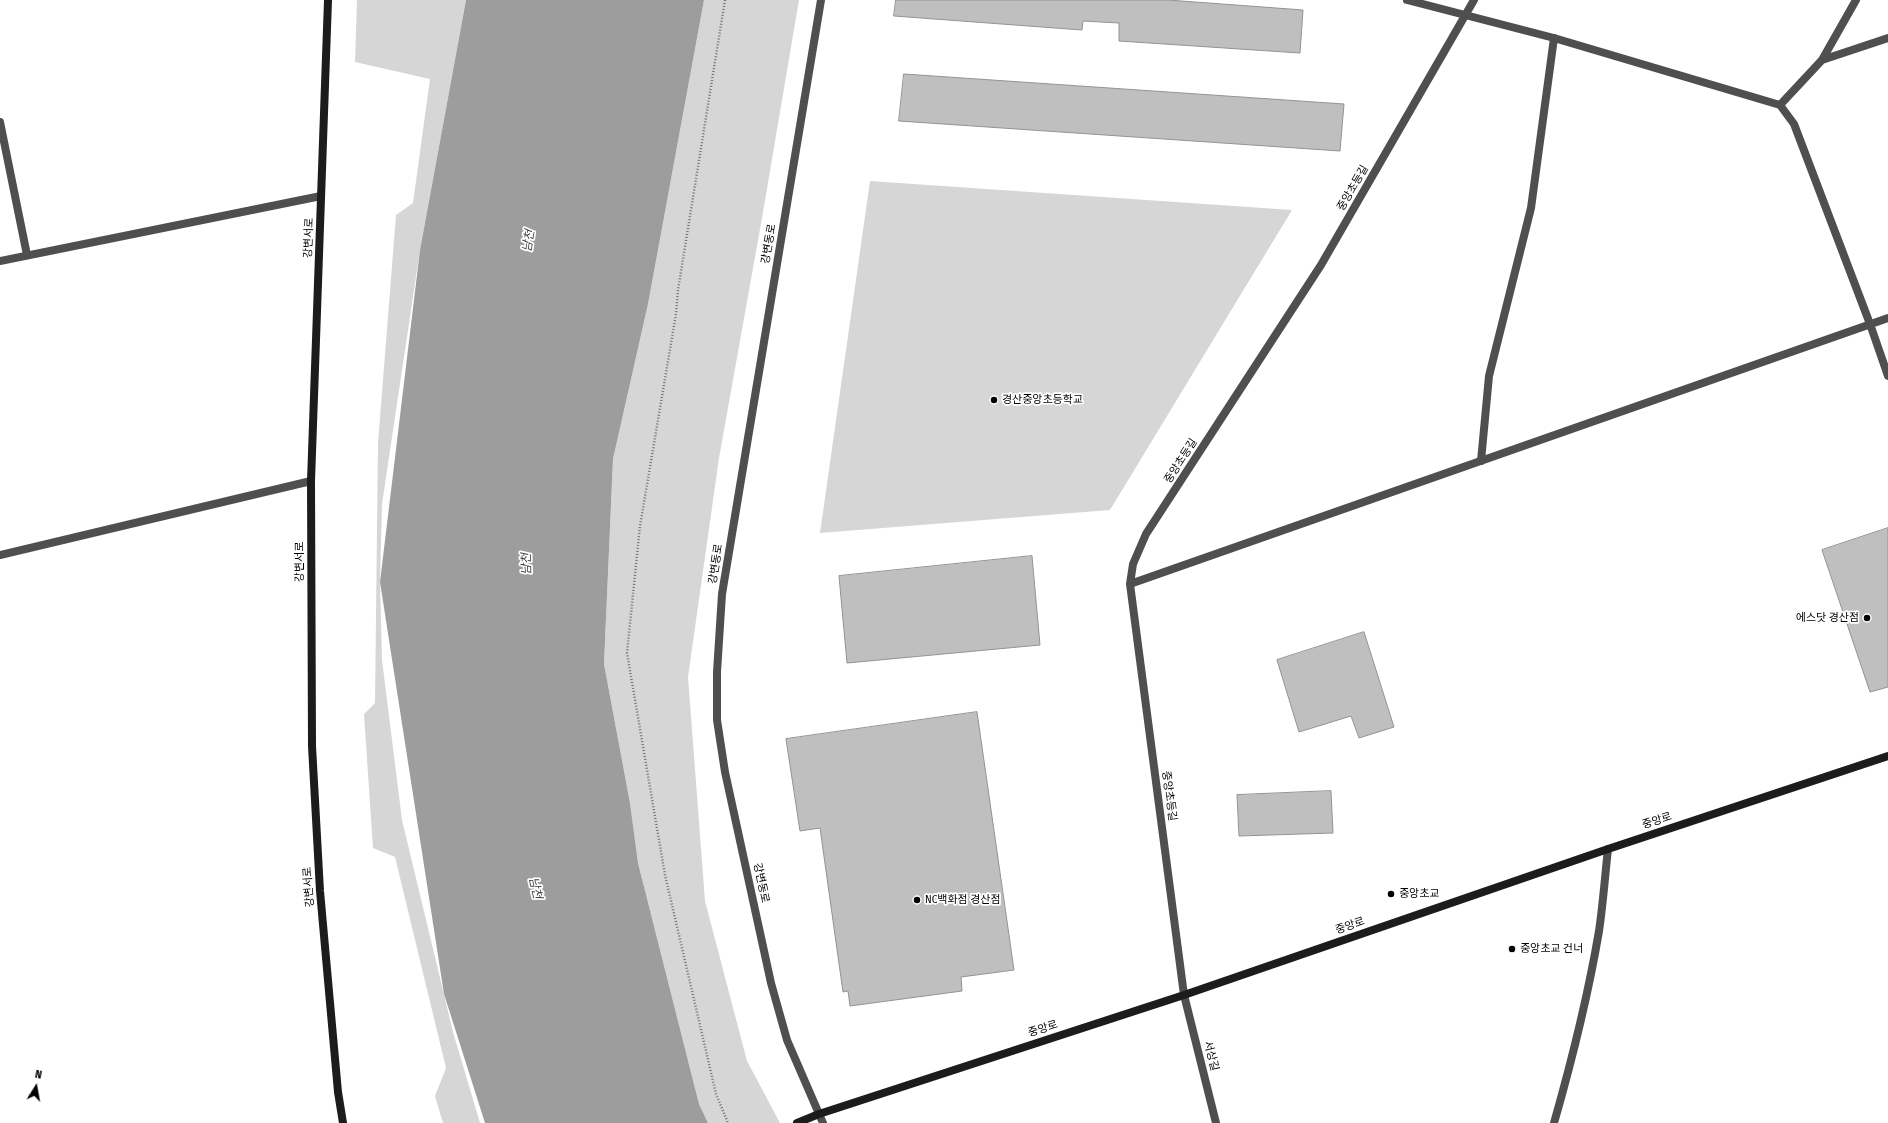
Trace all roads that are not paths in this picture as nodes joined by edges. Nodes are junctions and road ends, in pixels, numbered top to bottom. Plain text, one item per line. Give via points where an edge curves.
1 (328, 0) edge
2 (821, 0) edge
3 (1407, 0) edge
4 (1474, 0) edge
5 (1856, 0) edge
6 (1465, 15) junction
7 (1554, 38) junction
8 (1888, 38) edge
9 (1822, 60) junction
10 (1780, 105) junction
11 (0, 122) edge
12 (321, 196) junction
13 (27, 256) junction
14 (0, 261) edge
15 (1888, 318) edge
16 (1870, 324) junction
17 (1888, 376) edge
18 (1481, 461) junction
19 (311, 481) junction
20 (0, 555) edge
21 (1130, 584) junction
22 (1888, 756) edge
23 (1608, 849) junction
24 (1184, 995) junction
25 (819, 1114) junction
26 (343, 1123) edge
27 (797, 1123) edge
28 (823, 1123) edge
29 (1216, 1123) edge
30 (1554, 1123) edge

1 - 12 street, 강변서로
2 - 25 street, 강변동로 via 722,594 717,672 717,720 725,772 771,983 787,1040
3 - 6 street
4 - 6 street, 중앙초등길
5 - 9 street
6 - 7 street
6 - 21 street, 중앙초등길 via 1320,265 1146,534 1133,564
7 - 10 street
7 - 18 street via 1531,208 1489,376
8 - 9 street
9 - 10 street
10 - 16 street via 1794,124
11 - 13 street
12 - 13 street
12 - 19 street, 강변서로
13 - 14 street
15 - 16 street
16 - 17 street
16 - 18 street
18 - 21 street
19 - 20 street
19 - 26 street, 강변서로 via 312,746 320,891
21 - 24 street, 중앙초등길
22 - 23 street, 중앙로
23 - 24 street, 중앙로
23 - 30 street via 1599,930 1586,997
24 - 25 street, 중앙로
24 - 29 street, 서상길
25 - 27 street, 중앙로
25 - 28 street, 강변동로

